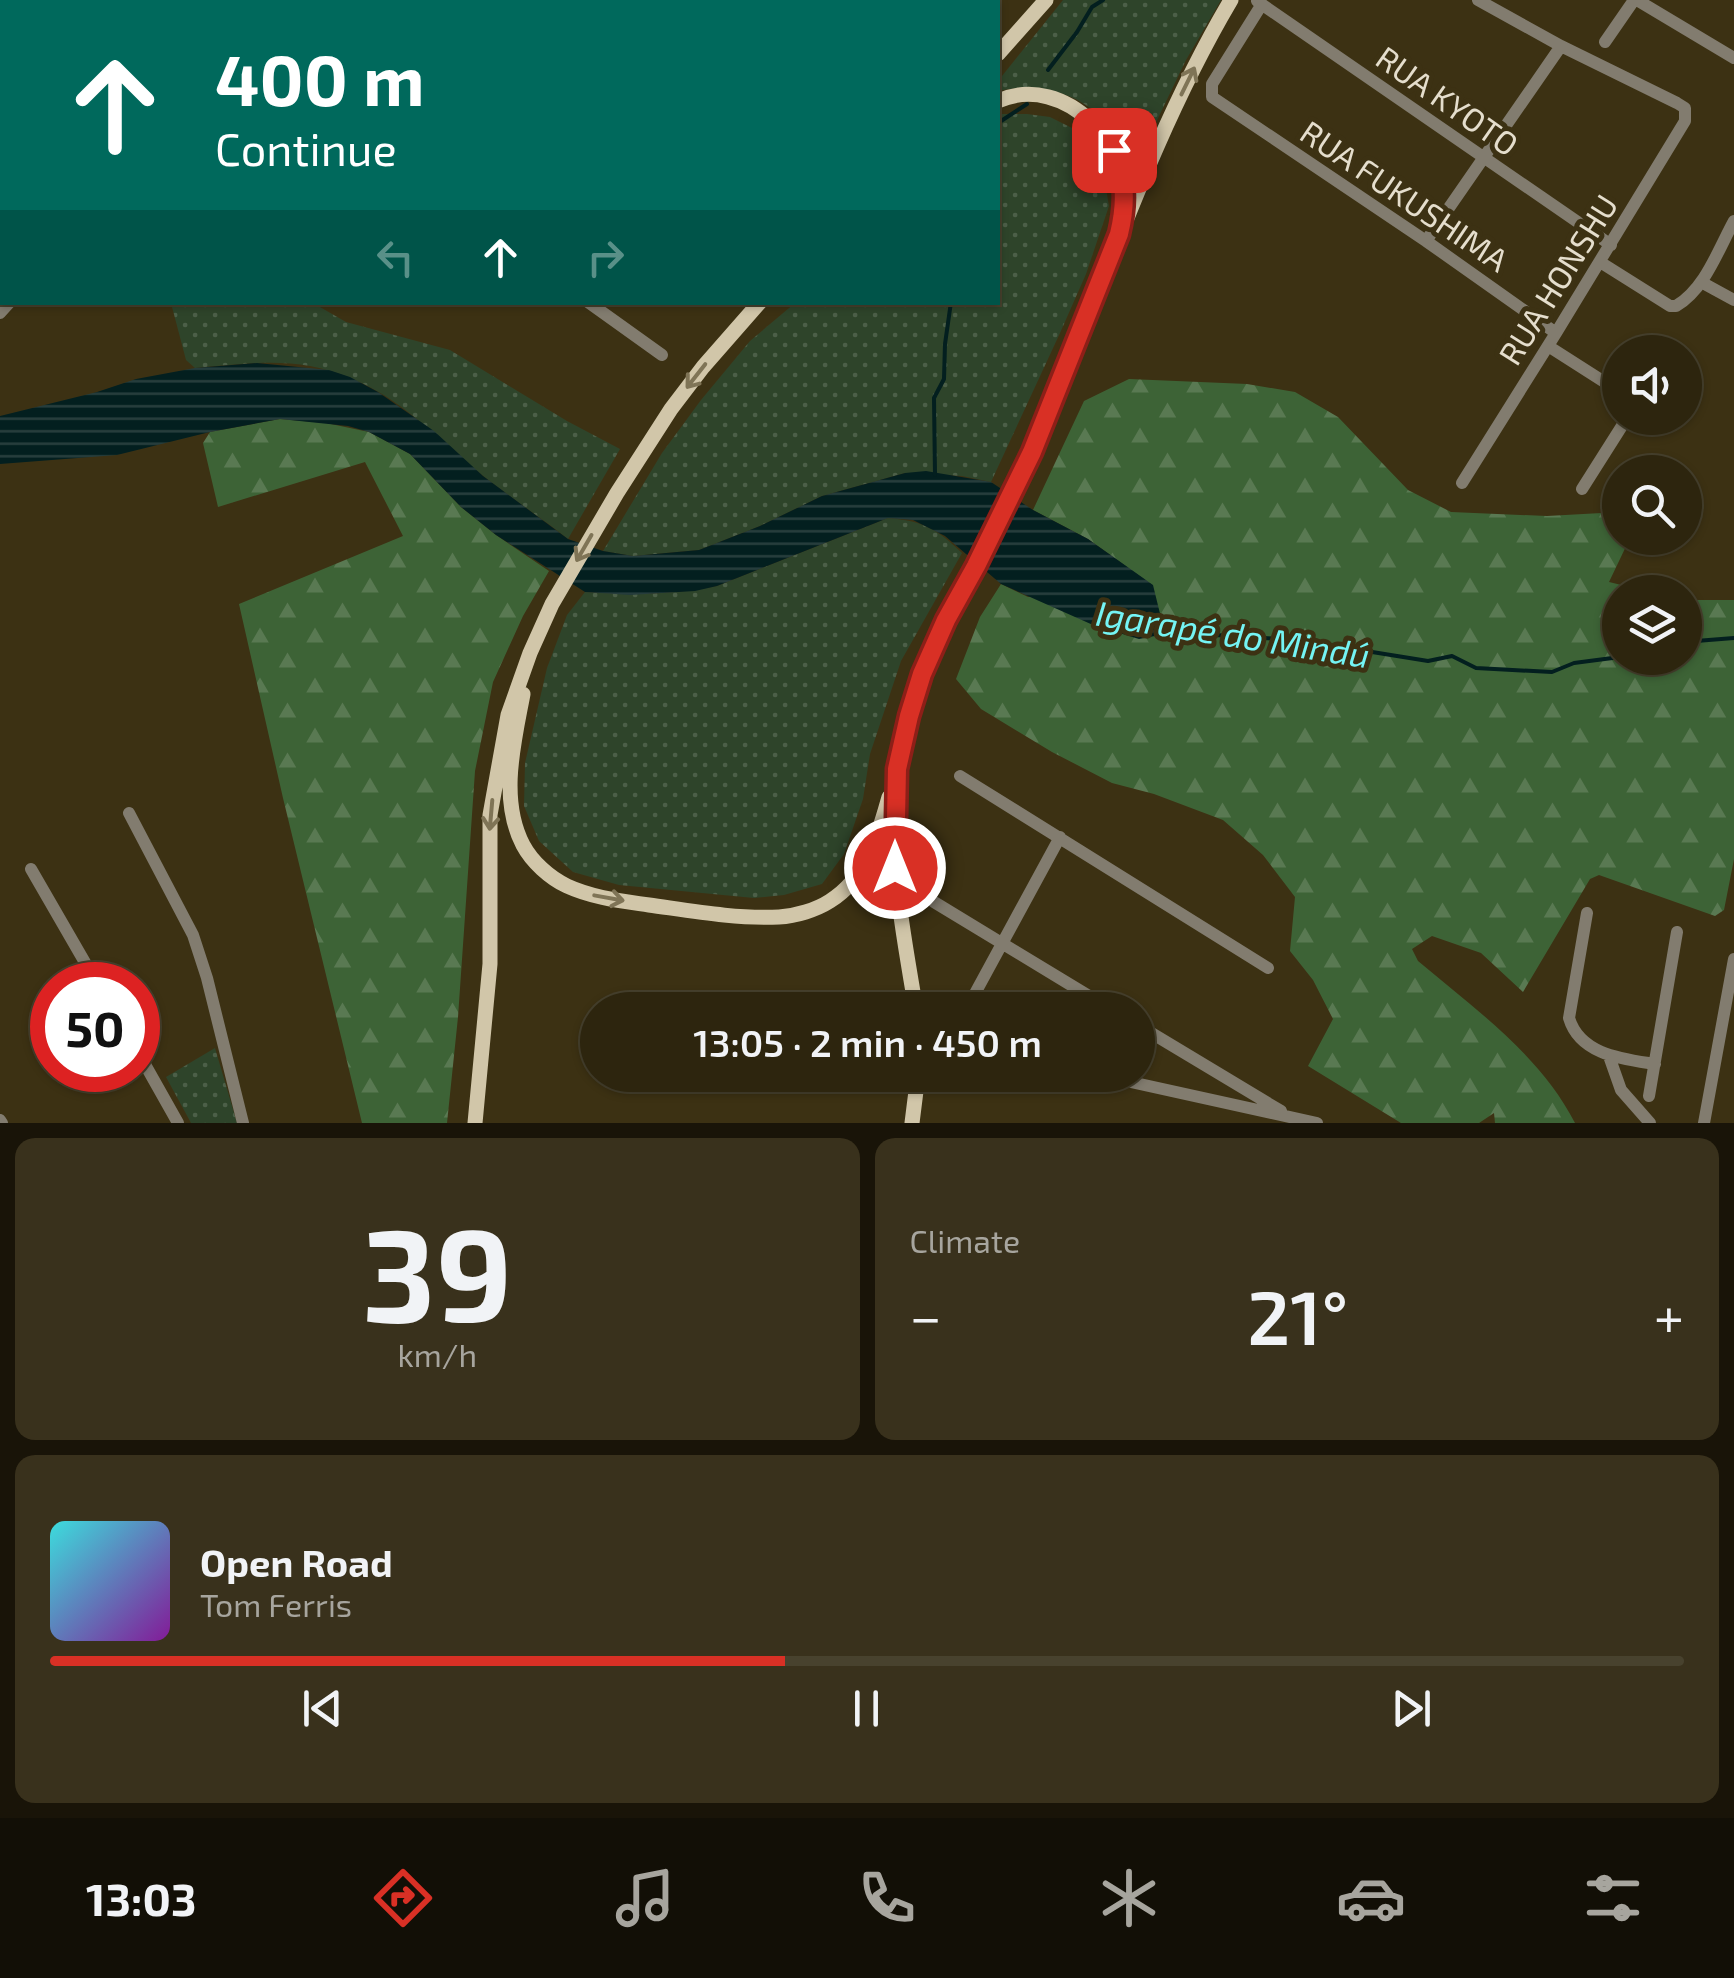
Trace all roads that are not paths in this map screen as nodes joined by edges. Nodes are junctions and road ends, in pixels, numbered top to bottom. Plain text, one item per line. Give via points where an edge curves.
1 (1046, 0) edge
2 (1231, 0) edge
3 (1478, 0) edge
4 (1635, 0) edge
5 (1258, 2) edge
6 (1606, 42) dead end
7 (1560, 46) junction
8 (1000, 52) edge
9 (1734, 58) edge
10 (1000, 99) edge
11 (1482, 158) junction
12 (1734, 221) edge
13 (1119, 234) junction
14 (1426, 241) junction
15 (1610, 245) junction
16 (1600, 262) junction
17 (1701, 282) junction
18 (1734, 300) edge
19 (592, 305) edge
20 (756, 305) edge
21 (1552, 340) junction
22 (662, 355) dead end
23 (1602, 378) edge
24 (1617, 435) edge
25 (1462, 483) dead end
26 (1582, 489) dead end
27 (530, 653) junction
28 (897, 769) junction
29 (960, 776) dead end
30 (129, 813) dead end
31 (1060, 838) junction
32 (31, 869) dead end
33 (934, 902) dead end
34 (1588, 913) dead end
35 (1677, 932) dead end
36 (1002, 944) junction
37 (1734, 959) edge
38 (85, 962) edge
39 (1268, 968) dead end
40 (913, 992) edge
41 (976, 992) edge
42 (1081, 992) edge
43 (1155, 1035) edge
44 (1609, 1056) junction
45 (1655, 1064) junction
46 (1155, 1087) edge
47 (160, 1091) edge
48 (916, 1092) edge
49 (1649, 1096) dead end
50 (1290, 1116) junction
51 (178, 1123) edge
52 (243, 1123) edge
53 (475, 1123) edge
54 (912, 1123) edge
55 (1317, 1123) edge
56 (1650, 1123) edge
57 (1704, 1123) edge

1 - 8 main road
13 -> 2 main road
3 - 7 street
4 - 6 street
4 - 9 street
5 - 11 street, RUA KYOTO
5 - 14 street, RUA FUKUSHIMA via 1212,84 1212,97
7 - 11 street
7 - 15 street, RUA HONSHU via 1685,108 1685,121
10 - 13 main road via 1050,98 1098,126 1124,177
11 - 14 street
11 - 15 street, RUA KYOTO
12 - 17 street
13 - 28 main road via 1032,452 922,674
14 - 21 street, RUA FUKUSHIMA
15 - 16 street, RUA HONSHU
16 - 17 street via 1670,306
16 - 21 street, RUA HONSHU
17 - 18 street
19 - 22 street
20 -> 27 main road via 670,409 552,604
21 - 23 street, RUA FUKUSHIMA
21 - 25 street, RUA HONSHU
24 - 26 street
27 -> 28 main road via 510,784 514,820 542,870 590,895 703,913 779,917 817,908 849,886 866,863
27 -> 53 main road via 508,715 490,815 490,964
28 - 40 main road via 895,868
29 - 31 street
30 - 52 street via 193,935
31 - 36 street
31 - 39 street
32 - 38 street
33 - 36 street
34 - 44 street via 1568,1018 1587,1044
35 - 45 street
36 - 41 street
36 - 42 street
37 - 57 street
43 - 50 street
44 - 45 street
44 - 56 street via 1626,1099
45 - 49 street
46 - 50 street
47 - 51 street
48 - 54 main road
50 - 55 street

